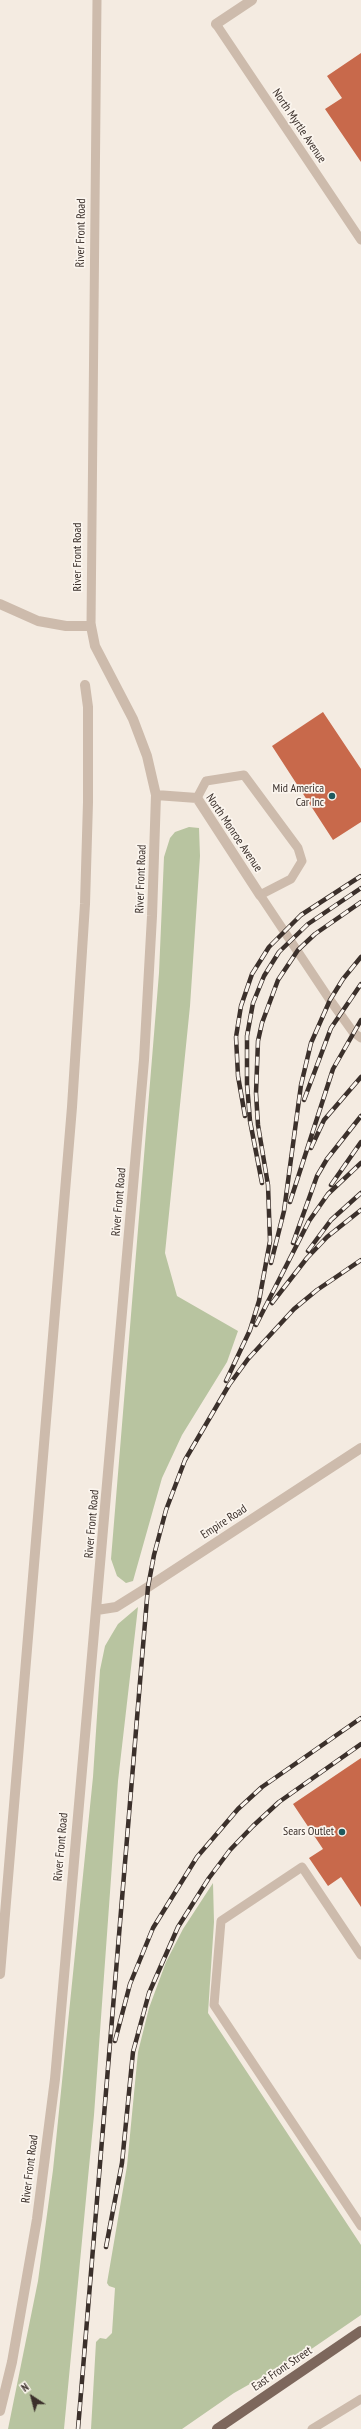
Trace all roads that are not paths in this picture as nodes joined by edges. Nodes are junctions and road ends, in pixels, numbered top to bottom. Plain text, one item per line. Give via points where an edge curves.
1 (97, 0) edge
2 (252, 0) edge
3 (216, 24) joint
4 (361, 240) edge
5 (0, 604) edge
6 (91, 626) junction
7 (85, 685) dead end
8 (156, 795) junction
9 (197, 798) junction
10 (260, 894) junction
11 (361, 1038) edge
12 (361, 1448) edge
13 (97, 1610) junction
14 (361, 1955) edge
15 (0, 1974) edge
16 (361, 2226) edge
17 (361, 2331) edge
18 (361, 2399) edge
19 (0, 2412) edge
20 (217, 2429) edge
21 (312, 2429) edge

1 - 6 lane, River Front Road
2 - 3 street
3 - 4 lane, North Myrtle Avenue
5 - 6 street via 38,621 66,626
6 - 8 street, River Front Road via 98,652 133,719 147,756
7 - 15 street via 88,707 85,912 71,1114
8 - 9 street, North Monroe Avenue
8 - 13 street, River Front Road via 144,1060
9 - 10 street, North Monroe Avenue
9 - 10 lane via 206,781 244,775 298,848 302,861 291,879
10 - 11 lane via 330,1000 353,1032
12 - 13 street, Empire Road via 116,1607
13 - 19 street, River Front Road via 55,2079 37,2220 12,2362
14 - 16 lane via 302,1867 221,1921 214,2005
17 - 20 main road, East Front Street
18 - 21 lane

